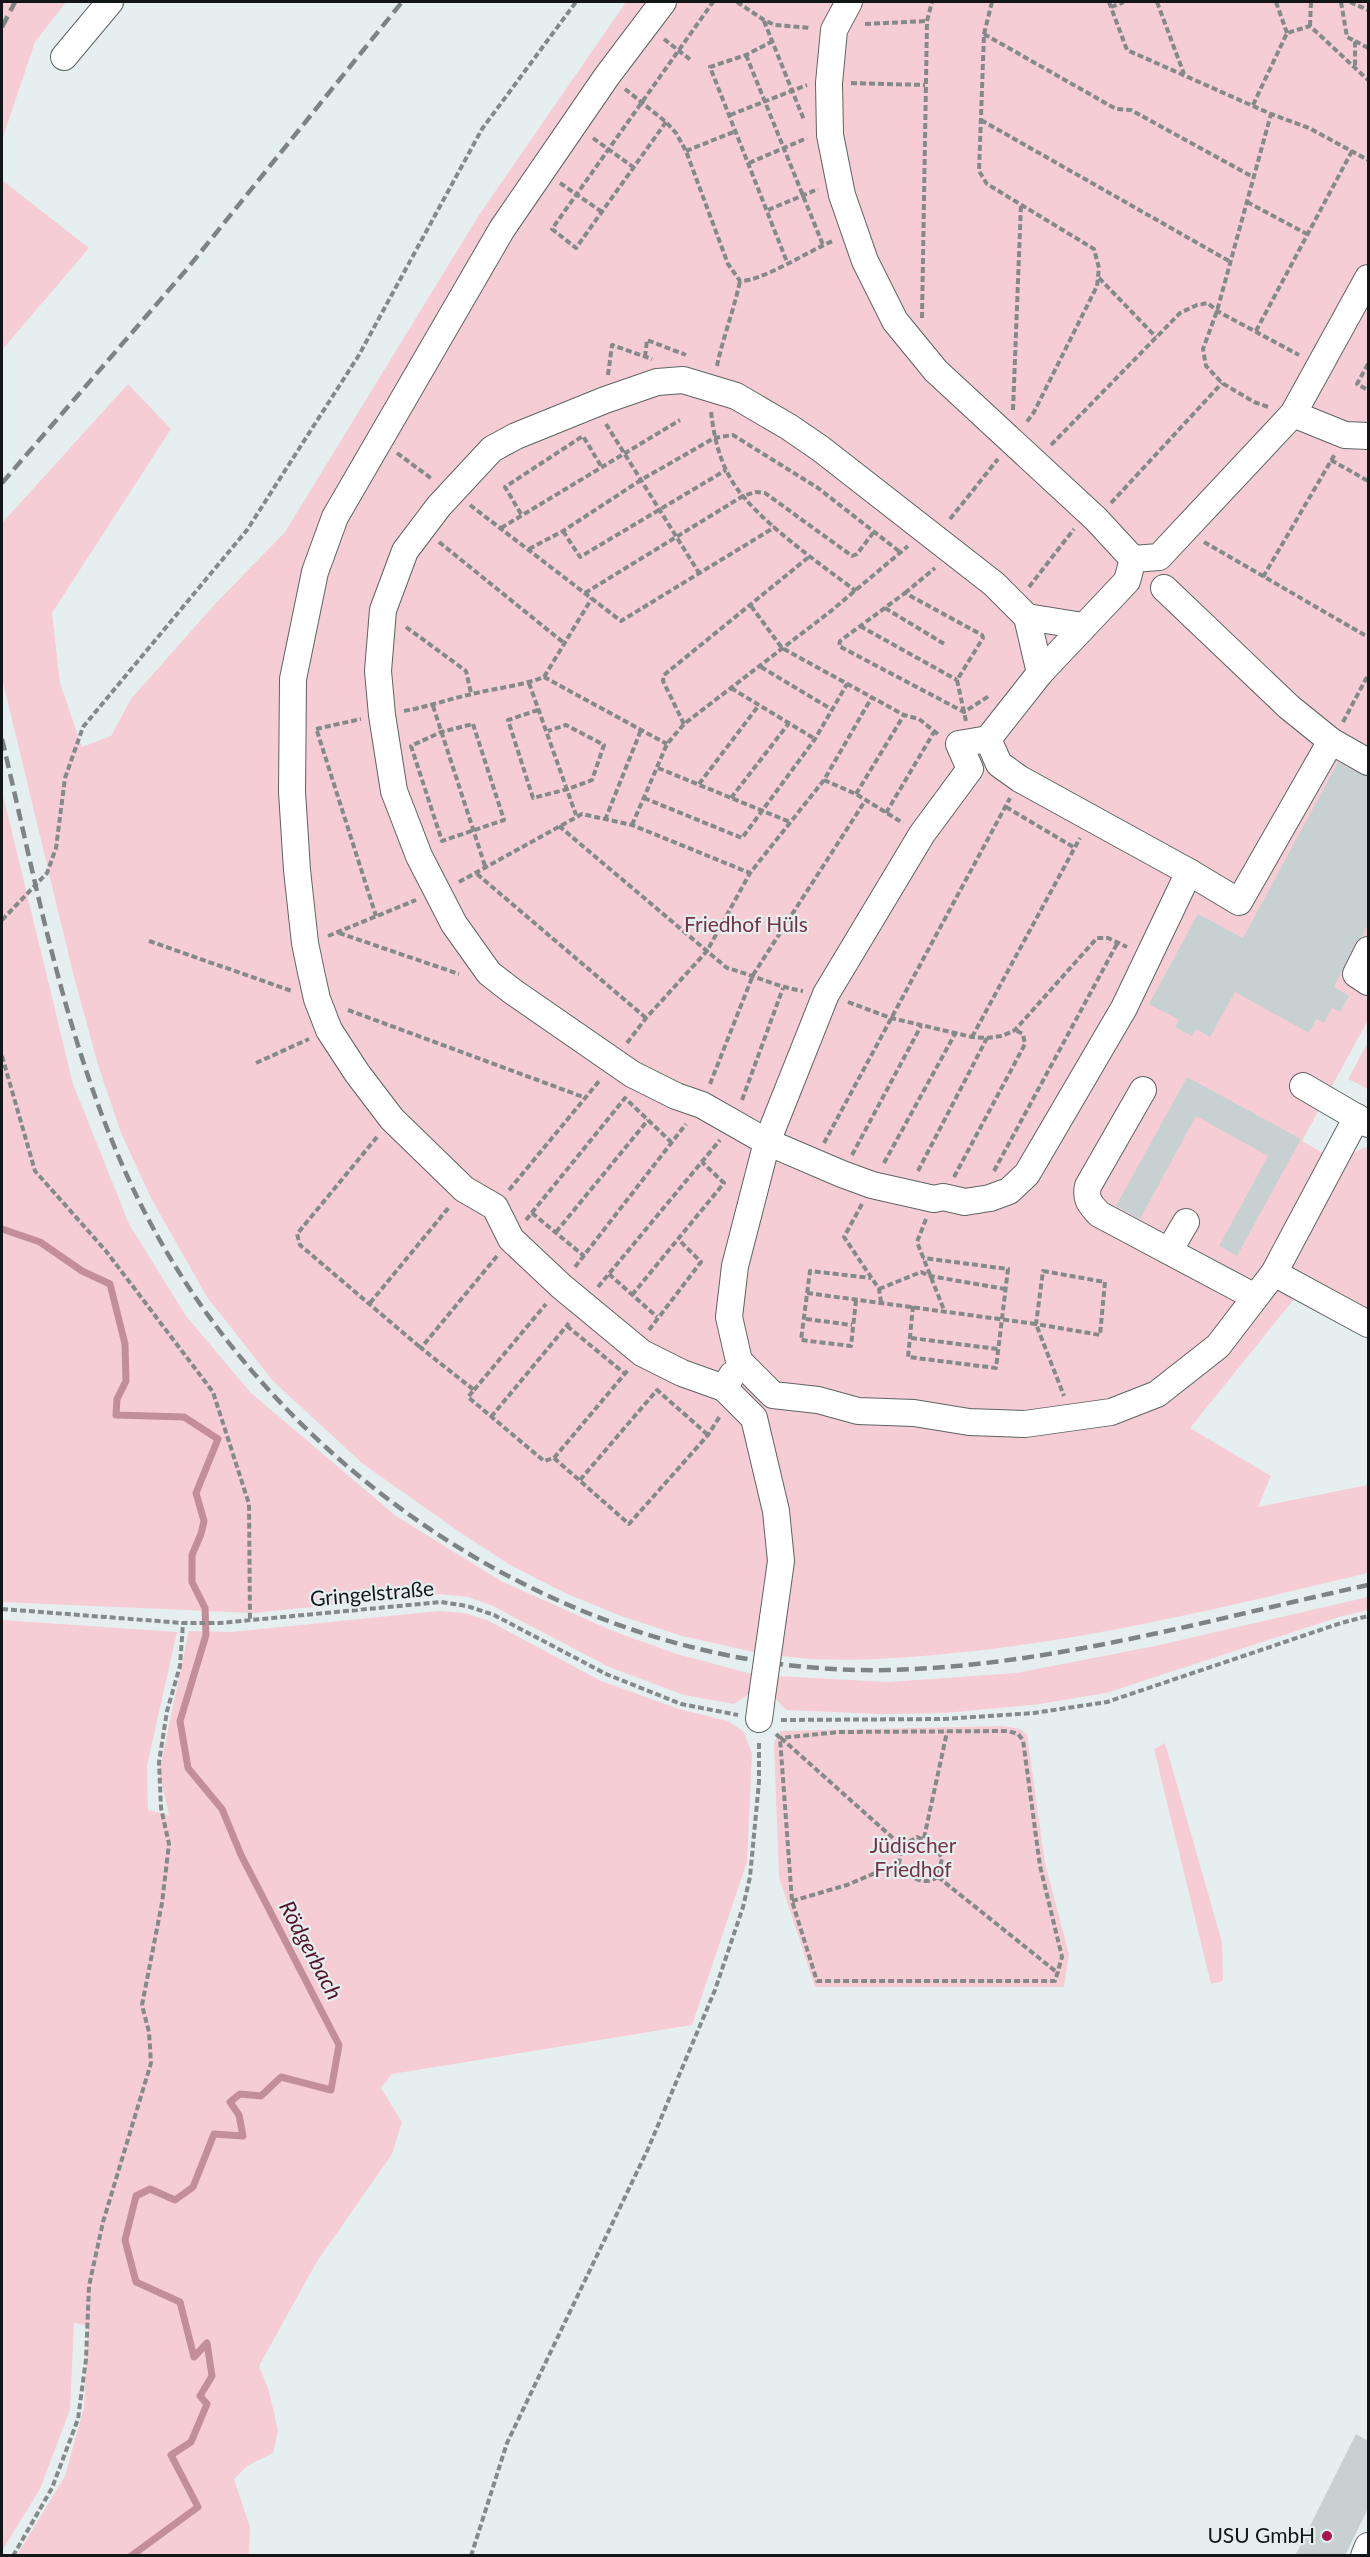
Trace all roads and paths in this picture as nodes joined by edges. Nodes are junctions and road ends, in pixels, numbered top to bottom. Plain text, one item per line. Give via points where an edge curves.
1 (110, 2) edge
2 (576, 2) edge
3 (663, 2) edge
4 (714, 2) edge
5 (849, 2) edge
6 (932, 2) edge
7 (992, 2) edge
8 (1124, 2) edge
9 (1157, 2) edge
10 (1276, 2) edge
11 (1311, 2) edge
12 (1341, 2) edge
13 (1350, 2) edge
14 (1110, 4) edge
15 (1368, 10) edge
16 (764, 20) dead end
17 (647, 26) junction
18 (1310, 26) junction
19 (1287, 33) junction
20 (984, 34) junction
21 (773, 40) junction
22 (1355, 41) junction
23 (1368, 48) edge
24 (679, 50) junction
25 (746, 55) junction
26 (64, 57) dead end
27 (692, 61) dead end
28 (1355, 67) junction
29 (1184, 74) junction
30 (607, 76) junction
31 (830, 79) junction
32 (1368, 80) edge
33 (925, 85) junction
34 (793, 90) junction
35 (764, 100) junction
36 (642, 103) junction
37 (1253, 105) junction
38 (1271, 114) junction
39 (730, 115) junction
40 (981, 120) junction
41 (666, 122) junction
42 (575, 124) junction
43 (736, 131) junction
44 (821, 133) junction
45 (783, 148) junction
46 (610, 151) junction
47 (686, 151) junction
48 (1352, 152) junction
49 (1368, 160) edge
50 (749, 163) junction
51 (633, 166) junction
52 (542, 170) junction
53 (1254, 177) junction
54 (839, 181) junction
55 (802, 195) junction
56 (577, 196) junction
57 (1247, 201) junction
58 (1021, 204) junction
59 (768, 210) junction
60 (602, 212) junction
61 (855, 231) junction
62 (1307, 234) junction
63 (823, 245) junction
64 (1229, 261) junction
65 (787, 262) junction
66 (1099, 278) junction
67 (1368, 278) edge
68 (740, 281) junction
69 (1217, 311) junction
70 (1256, 331) junction
71 (1156, 337) junction
72 (922, 352) junction
73 (1368, 364) edge
74 (1320, 367) junction
75 (1222, 383) junction
76 (713, 388) junction
77 (1368, 390) edge
78 (598, 404) junction
79 (1293, 414) junction
80 (680, 420) dead end
81 (1357, 435) edge
82 (714, 438) junction
83 (379, 440) junction
84 (1012, 442) junction
85 (624, 452) junction
86 (1331, 460) junction
87 (1034, 463) junction
88 (601, 466) junction
89 (726, 470) junction
90 (641, 480) junction
91 (1368, 481) edge
92 (451, 493) junction
93 (743, 496) junction
94 (660, 511) junction
95 (521, 514) junction
96 (1091, 515) junction
97 (775, 527) junction
98 (501, 528) junction
99 (423, 529) junction
100 (563, 531) junction
101 (1185, 531) junction
102 (873, 533) junction
103 (927, 534) junction
104 (677, 538) junction
105 (529, 549) junction
106 (900, 552) junction
107 (810, 556) junction
108 (1159, 557) junction
109 (1130, 570) junction
110 (699, 573) junction
111 (943, 575) dead end
112 (1263, 577) junction
113 (1164, 588) junction
114 (856, 591) junction
115 (585, 593) junction
116 (905, 593) junction
117 (592, 598) junction
118 (751, 606) junction
119 (885, 608) junction
120 (383, 610) junction
121 (1021, 610) junction
122 (860, 626) junction
123 (1083, 626) junction
124 (1368, 638) edge
125 (564, 644) junction
126 (946, 645) dead end
127 (782, 648) junction
128 (761, 667) junction
129 (1040, 673) junction
130 (1368, 675) edge
131 (544, 677) junction
132 (957, 680) junction
133 (529, 683) junction
134 (847, 684) junction
135 (731, 688) junction
136 (993, 690) dead end
137 (471, 694) junction
138 (872, 697) junction
139 (759, 705) junction
140 (433, 706) junction
141 (831, 710) junction
142 (538, 711) junction
143 (964, 712) junction
144 (382, 715) junction
145 (904, 715) junction
146 (789, 723) junction
147 (684, 724) junction
148 (317, 729) junction
149 (641, 730) junction
150 (548, 731) junction
151 (441, 732) junction
152 (934, 732) junction
153 (291, 734) junction
154 (815, 739) junction
155 (1331, 741) junction
156 (972, 742) junction
157 (667, 744) junction
158 (1368, 762) edge
159 (999, 764) junction
160 (658, 768) junction
161 (970, 769) junction
162 (1020, 779) junction
163 (824, 780) junction
164 (699, 784) junction
165 (568, 789) junction
166 (856, 794) junction
167 (644, 798) junction
168 (731, 798) junction
169 (1006, 807) junction
170 (762, 812) junction
171 (886, 813) junction
172 (576, 815) junction
173 (1090, 819) junction
174 (605, 820) junction
175 (790, 822) junction
176 (632, 825) junction
177 (474, 832) junction
178 (922, 834) junction
179 (1075, 848) junction
180 (485, 866) junction
181 (1189, 872) junction
182 (750, 873) junction
183 (477, 874) junction
184 (437, 892) junction
185 (376, 916) junction
186 (2, 920) edge
187 (339, 933) junction
188 (149, 941) dead end
189 (1118, 942) dead end
190 (305, 943) junction
191 (1368, 950) edge
192 (489, 973) junction
193 (1368, 982) edge
194 (783, 988) dead end
195 (317, 999) junction
196 (646, 1018) junction
197 (921, 1026) dead end
198 (329, 1030) junction
199 (1015, 1030) dead end
200 (972, 1036) dead end
201 (987, 1038) dead end
202 (2, 1056) edge
203 (614, 1061) junction
204 (256, 1063) dead end
205 (1303, 1086) dead end
206 (1143, 1090) dead end
207 (586, 1098) junction
208 (392, 1119) junction
209 (648, 1120) junction
210 (1363, 1121) edge
211 (733, 1124) junction
212 (671, 1142) dead end
213 (767, 1142) junction
214 (702, 1162) junction
215 (814, 1162) junction
216 (842, 1174) junction
217 (464, 1189) junction
218 (906, 1194) junction
219 (938, 1198) junction
220 (980, 1198) junction
221 (495, 1207) junction
222 (532, 1213) junction
223 (1186, 1222) dead end
224 (556, 1232) junction
225 (512, 1239) junction
226 (679, 1240) junction
227 (1170, 1251) junction
228 (584, 1256) dead end
229 (923, 1258) junction
230 (1274, 1273) junction
231 (609, 1274) junction
232 (930, 1276) junction
233 (872, 1278) dead end
234 (879, 1289) dead end
235 (1005, 1289) junction
236 (807, 1293) junction
237 (632, 1295) junction
238 (1255, 1297) junction
239 (856, 1300) junction
240 (370, 1303) junction
241 (584, 1305) junction
242 (913, 1306) junction
243 (944, 1310) junction
244 (657, 1317) junction
245 (806, 1319) junction
246 (1002, 1320) junction
247 (1036, 1324) junction
248 (1368, 1324) edge
249 (852, 1325) junction
250 (567, 1326) junction
251 (911, 1338) junction
252 (421, 1348) junction
253 (998, 1349) junction
254 (639, 1351) junction
255 (739, 1361) junction
256 (624, 1373) junction
257 (648, 1382) dead end
258 (657, 1390) junction
259 (728, 1393) junction
260 (773, 1395) junction
261 (491, 1417) junction
262 (1073, 1417) junction
263 (754, 1418) junction
264 (708, 1435) junction
265 (554, 1458) junction
266 (580, 1480) junction
267 (2, 1609) edge
268 (1368, 1616) edge
269 (250, 1621) junction
270 (183, 1623) junction
271 (760, 1708) junction
272 (947, 1732) junction
273 (780, 1738) junction
274 (924, 1838) junction
275 (902, 1846) junction
276 (899, 1863) junction
277 (938, 1877) junction
278 (792, 1901) junction
279 (1059, 1974) junction
280 (1368, 2546) edge
281 (13, 2556) edge
282 (471, 2556) edge
283 (1364, 2556) edge

1 - 26 lane
2 - 186 path via 482,129 359,355 246,530 83,727 65,778 56,848 47,873
3 - 17 lane
4 - 24 path
5 - 31 lane via 834,30
6 - 33 path via 927,21
7 - 20 path
8 - 14 path
9 - 29 path
10 - 19 path
11 - 18 path
12 - 22 path via 1347,37
13 - 15 path
14 - 29 path via 1127,50
16 - 21 path
17 - 24 path
17 - 30 lane
18 - 19 path
18 - 28 path
19 - 37 path
20 - 40 path
20 - 53 path via 1116,109 1131,110
21 - 25 path
21 - 34 path
22 - 23 path
22 - 28 path
24 - 27 path
24 - 36 path
25 - 35 path
25 - 39 path via 710,67
28 - 32 path
29 - 37 path
30 - 36 path
30 - 42 lane
31 - 33 path
31 - 34 path
31 - 44 lane
33 - 72 path
34 - 35 path
34 - 44 path
35 - 39 path
35 - 45 path
36 - 41 path
36 - 46 path
37 - 38 path
38 - 48 path via 1309,128
38 - 53 path
39 - 43 path
40 - 58 path via 979,171 987,184
40 - 64 path
41 - 47 path
41 - 51 path
42 - 46 path
42 - 52 lane
43 - 47 path
43 - 50 path
44 - 45 path
44 - 54 lane
45 - 50 path
45 - 55 path
46 - 51 path
46 - 56 path
47 - 68 path via 728,264
48 - 49 path
48 - 62 path
50 - 59 path
51 - 60 path
52 - 56 path
52 - 83 lane via 502,229
53 - 57 path
54 - 55 path
54 - 61 lane
55 - 59 path
55 - 63 path
56 - 60 path
56 - 60 path via 552,230 576,248
57 - 62 path
57 - 64 path
58 - 66 path via 1094,249
58 - 84 path
59 - 65 path
61 - 63 path
61 - 72 lane via 865,261 895,321
62 - 70 path
63 - 65 path
64 - 69 path
65 - 68 path via 750,281
66 - 71 path
66 - 84 path via 1034,412
67 - 74 lane
68 - 76 path
69 - 70 path
69 - 71 path via 1209,303 1197,305 1180,313
69 - 75 path via 1203,349 1206,366
70 - 74 path
71 - 87 path
72 - 84 lane via 936,371
73 - 77 path via 1357,384
74 - 79 lane
75 - 79 path via 1254,402
75 - 96 path
76 - 78 lane via 683,380 657,382
76 - 103 lane via 760,409 821,449
78 - 85 path
78 - 92 lane via 492,449
79 - 81 lane
79 - 101 lane
80 - 85 path
81 - 86 path
82 - 89 path
82 - 90 path
82 - 102 path via 733,435 818,488
83 - 92 path
83 - 153 lane via 335,517 315,572 293,679
84 - 87 lane
84 - 103 path
85 - 88 path
85 - 90 path
86 - 91 path
86 - 112 path
87 - 96 lane
88 - 95 path
88 - 95 path via 583,436 505,487
89 - 93 path
89 - 94 path
90 - 94 path
90 - 100 path
92 - 98 path
92 - 99 lane
93 - 97 path
93 - 102 path via 765,493 852,555
93 - 104 path
94 - 100 path via 580,557
94 - 104 path
95 - 98 path
96 - 109 lane
96 - 121 path
97 - 107 path
97 - 110 path
98 - 105 path
99 - 120 lane via 405,551
99 - 125 path
100 - 105 path
101 - 108 lane
101 - 112 path
102 - 106 path
103 - 106 path
103 - 121 lane
104 - 110 path
104 - 115 path
105 - 115 path
106 - 114 path
107 - 114 path
107 - 118 path
108 - 109 lane
108 - 113 lane
109 - 113 lane
109 - 123 lane
110 - 117 path via 621,621
111 - 116 path via 934,568
112 - 124 path
113 - 155 lane via 1289,707
114 - 127 path
115 - 117 path
116 - 119 path
116 - 132 path via 982,635
117 - 125 path
118 - 127 path
118 - 147 path via 664,675 663,681
119 - 122 path
119 - 126 path
120 - 137 path via 466,672
120 - 144 lane via 378,671
121 - 123 lane
121 - 129 lane
122 - 132 path
122 - 143 path via 839,646
123 - 129 lane
125 - 131 path
127 - 128 path
127 - 134 path
128 - 135 path
128 - 141 path
129 - 156 lane
130 - 155 path
131 - 133 path
131 - 149 path
132 - 143 path
133 - 137 path
133 - 142 path
134 - 138 path
134 - 141 path
135 - 139 path
135 - 147 path
136 - 143 path
137 - 140 path
138 - 145 path
138 - 163 path
139 - 146 path
139 - 164 path
140 - 144 path
140 - 151 path
141 - 154 path
142 - 150 path
142 - 165 path via 508,720 533,798
143 - 156 path
144 - 148 path
144 - 184 lane via 394,791
145 - 152 path via 919,719
145 - 166 path
146 - 154 path
146 - 168 path
147 - 157 path
148 - 153 path
148 - 185 path
149 - 157 path
149 - 174 path
150 - 165 path
150 - 165 path via 566,725 604,745 592,780
151 - 177 path
151 - 177 path via 473,724 504,820
151 - 177 path via 411,746 442,841
152 - 156 path
152 - 171 path
153 - 190 lane via 293,814
154 - 170 path
155 - 158 lane
155 - 181 lane via 1239,902
156 - 159 lane
156 - 161 lane
157 - 160 path
159 - 161 lane
159 - 162 lane
160 - 164 path
160 - 167 path
161 - 178 lane
162 - 169 path
162 - 173 lane
163 - 166 path
163 - 175 path
164 - 168 path
165 - 172 path
166 - 171 path
167 - 170 path via 742,838
167 - 176 path
168 - 170 path
169 - 179 path
169 - 215 path
170 - 175 path
171 - 178 path
172 - 174 path
172 - 180 path
173 - 179 path
173 - 181 lane
174 - 176 path
175 - 182 path
176 - 182 path
177 - 180 path
178 - 213 lane via 826,994
179 - 200 path
180 - 183 path
181 - 220 lane via 1124,1008 1027,1174 1009,1191
182 - 196 path via 707,951
183 - 184 path
183 - 196 path
184 - 185 path
184 - 192 lane
185 - 187 path
187 - 190 path
187 - 192 path via 470,977
188 - 195 path
189 - 220 path
190 - 195 lane
191 - 193 lane via 1356,974
192 - 203 lane
194 - 211 path
195 - 198 lane
195 - 207 path
196 - 203 path
197 - 216 path
198 - 204 path
198 - 208 lane
199 - 219 path via 1023,1034 1025,1044
201 - 218 path
202 - 269 path via 35,1171 106,1251 213,1392 249,1504
203 - 207 path
203 - 211 lane via 632,1074 702,1105
205 - 210 lane
206 - 227 lane via 1086,1195 1099,1214
207 - 221 path
208 - 217 lane
208 - 240 path via 297,1234 300,1245
209 - 212 path
209 - 222 path via 625,1098
209 - 224 path
210 - 230 lane
211 - 213 lane
211 - 214 path
213 - 215 lane
213 - 255 lane via 735,1266 729,1317
214 - 226 path via 724,1183
214 - 231 path
215 - 216 lane
216 - 218 lane
217 - 221 lane
217 - 240 path
218 - 219 lane
219 - 220 lane via 965,1202
219 - 229 path via 917,1242
221 - 225 lane
222 - 224 path
222 - 225 path
223 - 227 lane
224 - 228 path
225 - 241 lane
225 - 252 path
226 - 237 path
226 - 244 path via 701,1262
227 - 238 lane
229 - 232 path
229 - 235 path via 1008,1269
230 - 238 lane
230 - 248 lane
231 - 237 path
231 - 241 path
232 - 234 path via 921,1272
232 - 235 path
232 - 243 path
233 - 236 path via 810,1270
235 - 246 path
236 - 239 path
236 - 245 path
237 - 244 path
238 - 262 lane via 1218,1346 1158,1394 1111,1412
239 - 242 path
239 - 249 path
240 - 252 path
241 - 250 path
241 - 254 lane
242 - 243 path
242 - 251 path
243 - 246 path
244 - 254 path
245 - 249 path
245 - 249 path via 801,1340 851,1346
246 - 247 path
246 - 253 path
247 - 247 path via 1100,1335 1105,1282 1043,1271
247 - 262 path
250 - 256 path
250 - 261 path
251 - 253 path
251 - 253 path via 908,1356 996,1368
252 - 261 path via 474,1390 468,1397
254 - 256 path
254 - 259 lane
255 - 259 lane
255 - 260 lane
256 - 265 path
257 - 258 path
258 - 264 path
258 - 266 path
259 - 263 lane
259 - 264 path
260 - 262 lane via 818,1400 858,1411 914,1413 969,1422 1025,1424
260 - 263 lane
261 - 265 path via 544,1461
263 - 271 lane, bridge via 776,1511 781,1561
264 - 266 path via 629,1524
265 - 266 path
267 - 270 path, Gringelstraße
268 - 271 path, Gringelstraße via 1107,1702 1034,1713 944,1719
269 - 270 path, Gringelstraße
269 - 271 path, Gringelstraße via 441,1602 467,1606 494,1615 606,1674 681,1704
270 - 281 path via 180,1666 167,1711 159,1762 161,1808 169,1844 142,2005 151,2063 103,2222 89,2286 86,2359 78,2419 52,2487
271 - 273 path
271 - 282 path via 759,1782 750,1877 729,1949 648,2149 507,2443
272 - 273 path via 839,1732
272 - 274 path
272 - 279 path via 1008,1731 1023,1740 1040,1866 1062,1957
273 - 275 path
273 - 278 path
274 - 275 path via 917,1837
274 - 277 path via 933,1843 942,1858
275 - 276 path
276 - 277 path via 918,1881
276 - 278 path via 847,1885
277 - 279 path
278 - 279 path via 817,1981 1055,1981
280 - 283 lane

